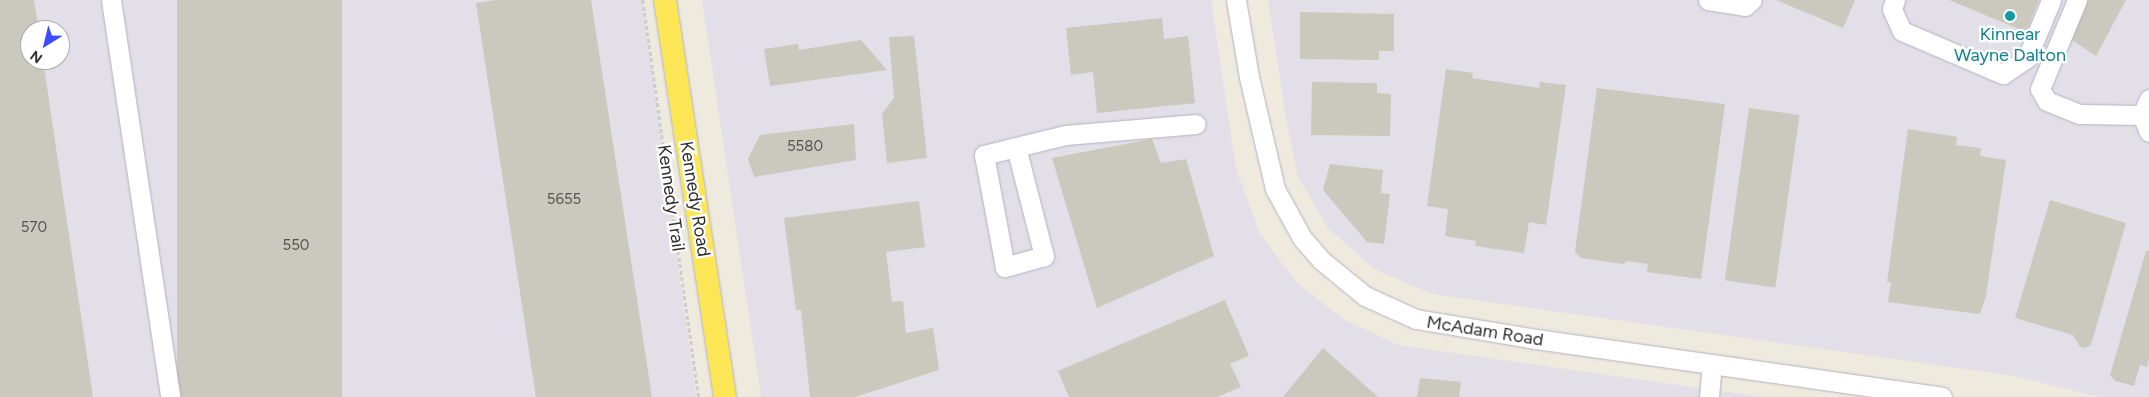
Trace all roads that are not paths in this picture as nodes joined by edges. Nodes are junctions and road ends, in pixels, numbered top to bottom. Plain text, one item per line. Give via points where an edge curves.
1 (110, 0) edge
2 (665, 0) edge
3 (1236, 0) edge
4 (1708, 0) edge
5 (1752, 0) edge
6 (1895, 0) edge
7 (2051, 0) edge
8 (2078, 0) edge
9 (1728, 2) edge
10 (2147, 115) edge
11 (1196, 124) dead end
12 (1016, 147) junction
13 (1712, 365) junction
14 (170, 397) edge
15 (725, 397) edge
16 (1709, 397) edge
17 (1942, 397) edge

1 - 14 street
2 - 15 main road, Kennedy Road
3 - 13 street, McAdam Road via 1248,78 1275,189 1302,238 1342,279 1381,304 1416,319
4 - 9 street
5 - 9 street via 1745,6
6 - 7 street via 1892,9 1902,31 2003,74 2027,58
8 - 10 street via 2040,89 2047,101 2080,114
11 - 12 street via 1066,135
12 - 12 street via 984,155 1005,267 1044,256
13 - 16 street
13 - 17 street, McAdam Road

